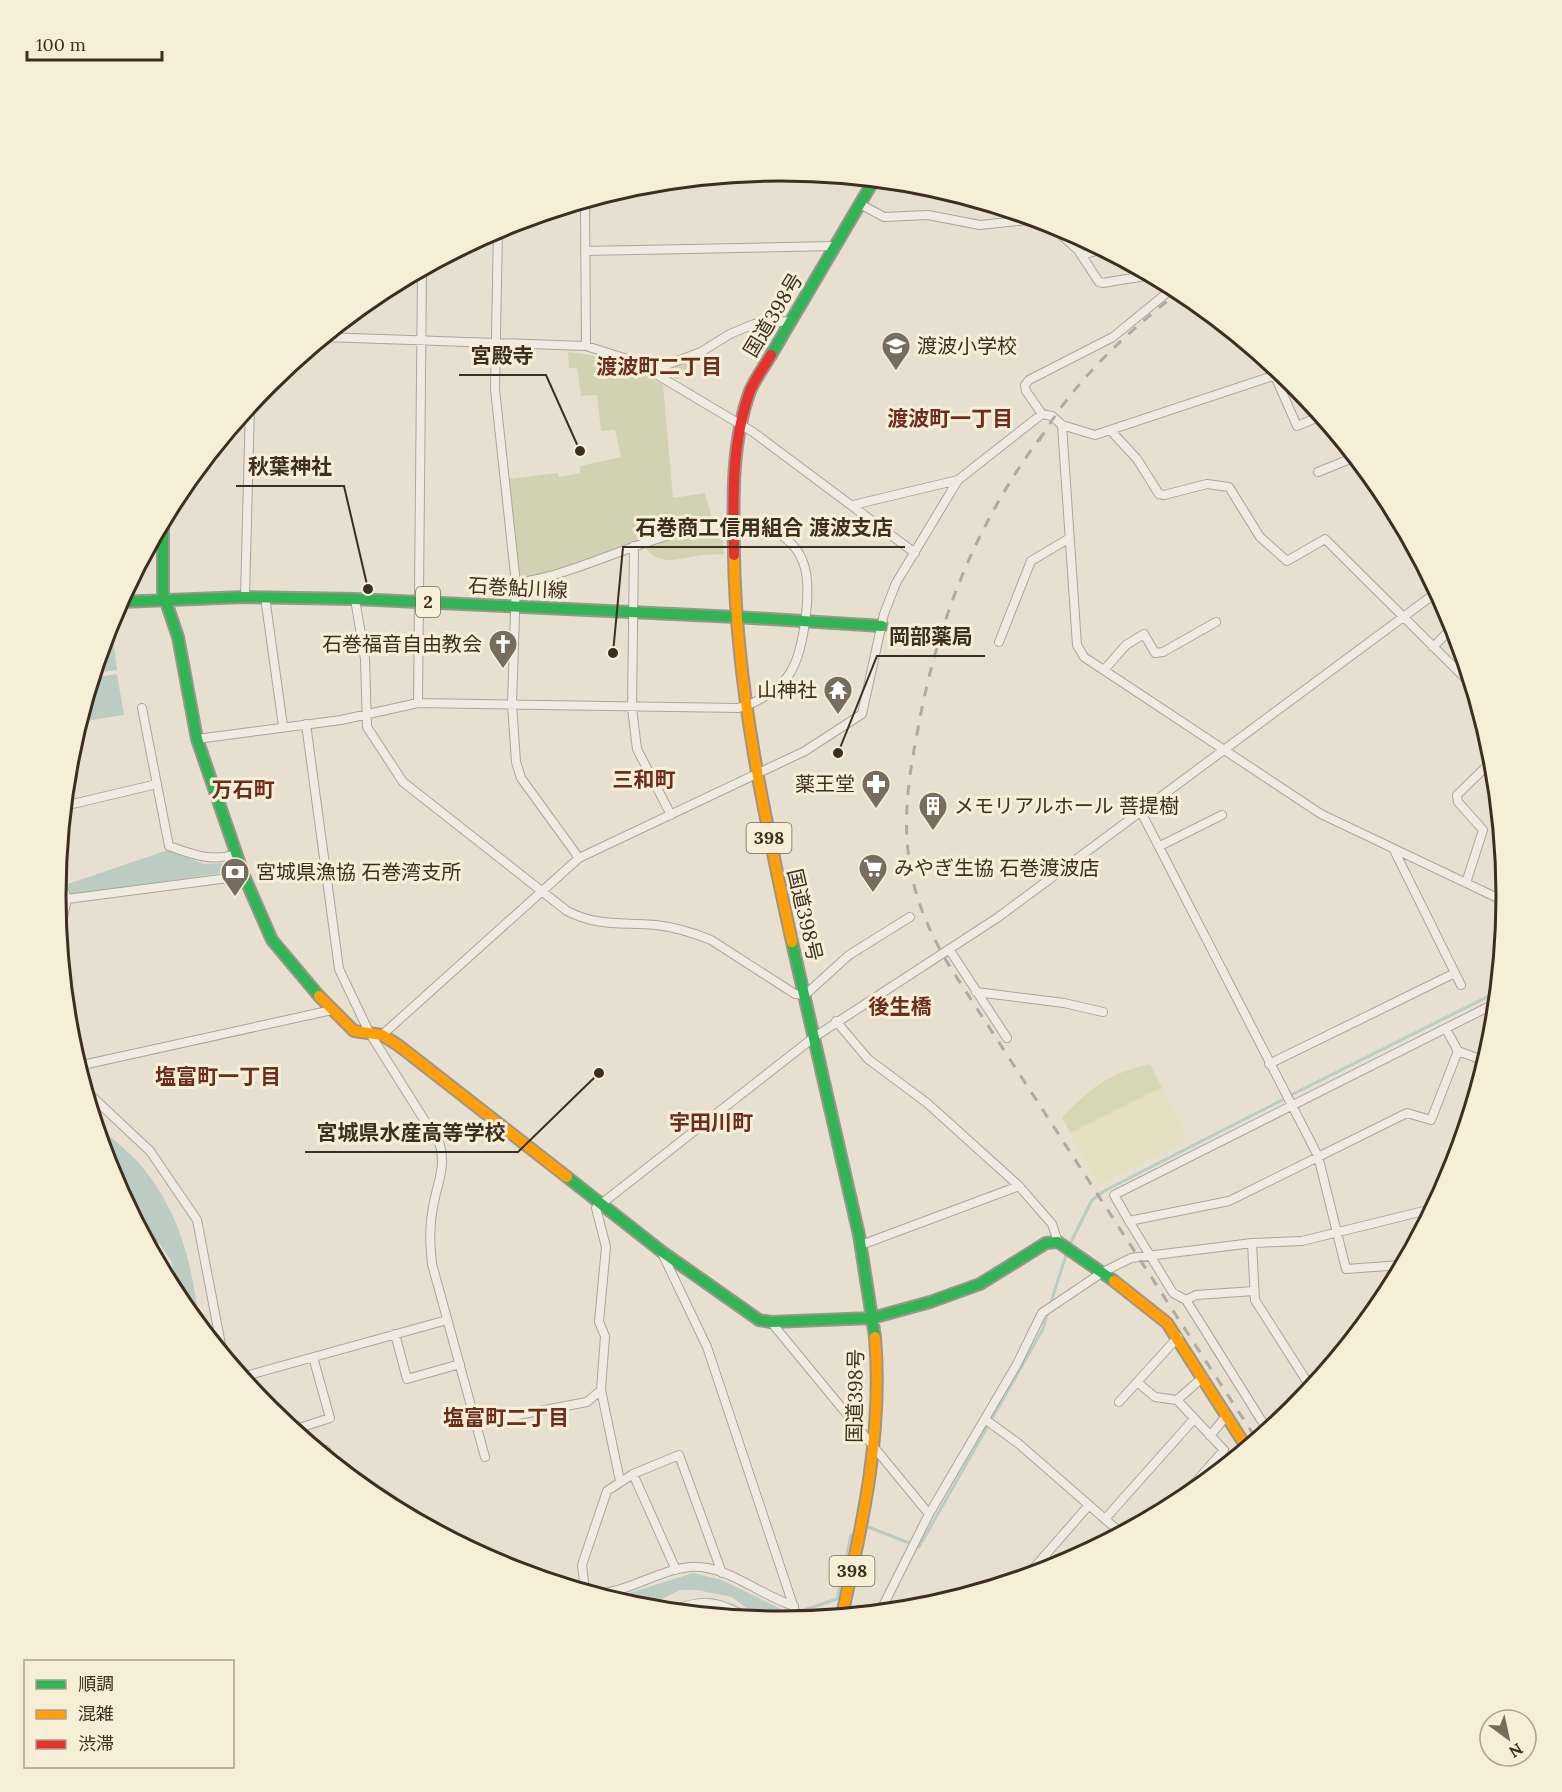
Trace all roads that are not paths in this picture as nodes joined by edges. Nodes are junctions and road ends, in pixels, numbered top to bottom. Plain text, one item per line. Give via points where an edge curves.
1 (870, 187) edge
2 (860, 204) junction
3 (585, 208) edge
4 (1016, 221) edge
5 (498, 239) edge
6 (1067, 241) edge
7 (835, 246) junction
8 (585, 251) junction
9 (1091, 252) edge
10 (1082, 255) junction
11 (1134, 275) edge
12 (1138, 277) edge
13 (422, 278) edge
14 (1135, 278) junction
15 (1166, 294) edge
16 (790, 321) junction
17 (335, 338) edge
18 (422, 342) junction
19 (496, 342) junction
20 (585, 346) junction
21 (650, 371) junction
22 (1272, 376) edge
23 (1282, 386) edge
24 (1042, 414) junction
25 (250, 418) edge
26 (1314, 419) edge
27 (739, 424) junction
28 (1062, 425) junction
29 (1110, 430) junction
30 (1347, 460) edge
31 (1318, 472) dead end
32 (958, 480) junction
33 (853, 505) junction
34 (733, 525) junction
35 (163, 536) edge
36 (1068, 539) junction
37 (634, 546) junction
38 (915, 553) junction
39 (516, 584) junction
40 (245, 597) junction
41 (265, 597) junction
42 (1430, 597) edge
43 (165, 599) junction
44 (355, 599) junction
45 (130, 601) edge
46 (421, 602) junction
47 (513, 606) junction
48 (633, 611) junction
49 (1404, 616) junction
50 (736, 617) junction
51 (804, 621) junction
52 (1216, 622) dead end
53 (882, 626) junction
54 (1446, 634) edge
55 (999, 642) dead end
56 (1433, 647) junction
57 (1104, 670) junction
58 (1460, 674) edge
59 (418, 703) junction
60 (512, 704) junction
61 (746, 706) junction
62 (142, 708) dead end
63 (632, 708) junction
64 (365, 716) junction
65 (306, 724) junction
66 (283, 726) junction
67 (197, 739) junction
68 (1222, 750) junction
69 (1484, 769) edge
70 (757, 773) junction
71 (157, 784) junction
72 (72, 804) edge
73 (1141, 812) junction
74 (671, 815) junction
75 (1222, 815) dead end
76 (1160, 846) junction
77 (1394, 850) junction
78 (237, 854) junction
79 (579, 858) junction
80 (244, 876) junction
81 (1466, 883) junction
82 (540, 892) junction
83 (66, 896) edge
84 (1496, 897) edge
85 (67, 899) junction
86 (66, 902) edge
87 (910, 917) dead end
88 (949, 950) junction
89 (1455, 974) junction
90 (1461, 985) dead end
91 (976, 992) junction
92 (805, 995) junction
93 (1487, 1008) edge
94 (332, 1010) junction
95 (1103, 1012) dead end
96 (836, 1021) junction
97 (1446, 1029) junction
98 (369, 1032) junction
99 (382, 1035) junction
100 (813, 1038) junction
101 (1007, 1038) dead end
102 (1458, 1052) junction
103 (1477, 1058) edge
104 (86, 1063) edge
105 (1269, 1064) junction
106 (96, 1100) edge
107 (1292, 1107) junction
108 (1318, 1156) junction
109 (1019, 1186) junction
110 (601, 1203) junction
111 (1422, 1211) edge
112 (1129, 1221) junction
113 (1335, 1232) junction
114 (1252, 1243) junction
115 (861, 1245) junction
116 (1064, 1246) junction
117 (661, 1251) junction
118 (1148, 1254) junction
119 (1393, 1266) edge
120 (1103, 1272) junction
121 (1254, 1291) junction
122 (1186, 1300) junction
123 (872, 1318) junction
124 (447, 1320) junction
125 (771, 1322) junction
126 (395, 1334) junction
127 (1178, 1337) junction
128 (220, 1338) edge
129 (313, 1357) junction
130 (460, 1364) junction
131 (250, 1375) edge
132 (1202, 1378) junction
133 (1306, 1381) edge
134 (1137, 1382) junction
135 (601, 1390) junction
136 (1177, 1400) junction
137 (1119, 1402) dead end
138 (1227, 1415) junction
139 (1194, 1419) junction
140 (989, 1422) junction
141 (476, 1423) junction
142 (1263, 1424) edge
143 (302, 1427) edge
144 (1210, 1436) junction
145 (1243, 1441) edge
146 (873, 1448) junction
147 (485, 1457) dead end
148 (1206, 1470) edge
149 (633, 1474) junction
150 (620, 1481) junction
151 (1089, 1505) junction
152 (929, 1514) junction
153 (1105, 1519) junction
154 (1115, 1527) edge
155 (1044, 1556) junction
156 (1048, 1560) edge
157 (1038, 1563) edge
158 (676, 1570) junction
159 (722, 1573) junction
160 (584, 1583) edge
161 (614, 1591) edge
162 (885, 1603) edge
163 (687, 1605) edge
164 (794, 1606) junction
165 (727, 1608) edge
166 (844, 1608) edge
167 (795, 1610) edge

1 - 2 main road, 国道398号 / 398
2 - 4 street via 884,217 928,215 980,225
2 - 7 main road, 国道398号 / 398
3 - 8 street
5 - 19 street
6 - 10 street
7 - 8 street
7 - 16 main road, 国道398号 / 398
8 - 20 street
9 - 10 street
10 - 14 street via 1099,282
11 - 14 street
12 - 14 street
13 - 18 street
15 - 24 street via 1113,337 1029,380 1026,391
16 - 21 street via 754,324 701,352
16 - 27 main road, 国道398号 / 398 via 751,389
17 - 18 street
18 - 19 street
18 - 46 street
19 - 20 street
19 - 39 street via 495,389
20 - 21 street via 634,361
21 - 27 street
22 - 29 street
23 - 26 street via 1297,426
24 - 28 street via 1052,416
24 - 32 street
25 - 40 street
27 - 33 street
27 - 34 main road, 国道398号 / 398
28 - 29 street via 1095,435
28 - 36 street
29 - 49 street via 1137,459 1159,494 1207,484 1229,487 1260,537 1287,561 1325,539
30 - 31 street
32 - 33 street
32 - 38 street
33 - 38 street
34 - 37 street via 693,530
34 - 50 main road, 国道398号 / 398
34 - 51 street via 771,530 799,553 807,582
35 - 43 main road
36 - 55 street via 1031,561
36 - 57 street via 1077,645 1084,657
37 - 39 street
37 - 48 street
38 - 53 street via 896,583
39 - 47 street
40 - 41 main road, 石巻鮎川線 / 2
40 - 43 main road, 石巻鮎川線 / 2
41 - 44 main road, 石巻鮎川線 / 2
41 - 66 street
42 - 49 street
43 - 45 main road, 石巻鮎川線 / 2
43 - 67 main road via 178,637
44 - 46 main road, 石巻鮎川線 / 2
44 - 64 street via 365,659
46 - 47 main road, 石巻鮎川線 / 2
46 - 59 street
47 - 48 main road, 石巻鮎川線 / 2
47 - 60 street
48 - 50 main road, 石巻鮎川線 / 2
48 - 63 street
49 - 56 street
49 - 68 street
50 - 51 main road, 石巻鮎川線
50 - 61 main road, 国道398号 / 398
51 - 53 main road, 石巻鮎川線
51 - 61 street via 798,659 789,676
52 - 57 street via 1163,652 1155,653 1144,634 1126,645
53 - 70 street via 862,714 805,751
54 - 56 street
56 - 58 street
57 - 68 street
59 - 60 street
59 - 64 street
60 - 63 street
60 - 79 street via 516,762 522,778
61 - 63 street
61 - 70 main road, 国道398号 / 398
62 - 71 street
63 - 74 street via 641,762
64 - 65 street
64 - 82 street via 367,727 403,782
65 - 66 street
65 - 98 street via 337,961
66 - 67 street
67 - 78 main road
68 - 73 street
68 - 77 street via 1321,814
69 - 81 street via 1457,795 1458,802 1483,830
70 - 74 street
70 - 92 main road, 国道398号 / 398
71 - 72 street
71 - 78 street via 169,846 206,859
73 - 76 street
73 - 88 street
74 - 79 street
75 - 76 street
76 - 105 street
77 - 81 street
77 - 89 street
78 - 80 main road
79 - 82 street
80 - 85 street
80 - 94 main road via 272,940
81 - 84 street
82 - 92 street via 567,911 597,923 658,925 711,940 795,994
82 - 99 street
83 - 85 street
85 - 86 street
87 - 92 street via 849,955
88 - 91 street
88 - 96 street
89 - 90 street
89 - 105 street
91 - 95 street
91 - 101 street
92 - 100 main road, 国道398号 / 398
93 - 97 street
94 - 98 main road via 350,1028
94 - 104 street
96 - 100 street
96 - 109 street via 868,1059 927,1103
97 - 102 street
97 - 107 street
98 - 99 main road
98 - 124 street via 440,1145 444,1165 429,1236
99 - 110 main road
100 - 110 street
100 - 115 main road, 国道398号 / 398
102 - 103 street
102 - 108 street via 1431,1120 1407,1113
105 - 107 street
106 - 128 street via 150,1151 197,1220
107 - 108 street
107 - 112 street via 1114,1195
108 - 112 street via 1229,1202
108 - 113 street
109 - 115 street
109 - 116 street via 1052,1224
110 - 117 main road
110 - 135 street via 596,1208 606,1247 599,1322 605,1336
111 - 113 street
112 - 118 street
113 - 114 street via 1302,1241
113 - 119 street via 1346,1269
114 - 118 street
114 - 121 street
115 - 123 main road, 国道398号 / 398
116 - 120 main road
116 - 123 main road via 1046,1243 958,1294
117 - 125 main road via 759,1320
117 - 164 street via 707,1347
118 - 120 street
118 - 122 street via 1173,1293
120 - 127 main road via 1167,1323
120 - 140 street via 1049,1309
121 - 122 street via 1196,1295
121 - 133 street via 1258,1307
122 - 142 street
123 - 125 main road
123 - 146 main road, 国道398号 / 398 via 877,1375
124 - 126 street
124 - 130 street
125 - 146 street
126 - 129 street
126 - 130 street via 407,1379
127 - 132 main road
127 - 134 street
129 - 131 street
129 - 143 street via 330,1418
130 - 141 street
132 - 136 street
132 - 138 main road
134 - 136 street via 1155,1397
134 - 137 street
135 - 141 street via 587,1402
135 - 150 street
136 - 139 street
138 - 144 street
138 - 145 main road
139 - 144 street
139 - 153 street
140 - 151 street
140 - 152 street
141 - 147 street
144 - 148 street via 1224,1450
146 - 152 street
146 - 166 main road, 国道398号 / 398
149 - 150 street
149 - 158 street
149 - 159 street via 679,1455
150 - 160 street via 607,1491 582,1565
151 - 153 street
151 - 155 street
152 - 162 street
153 - 154 street
155 - 156 street
155 - 157 street
158 - 159 street via 691,1567
158 - 161 street
159 - 164 street
163 - 165 street via 698,1601
164 - 167 street

